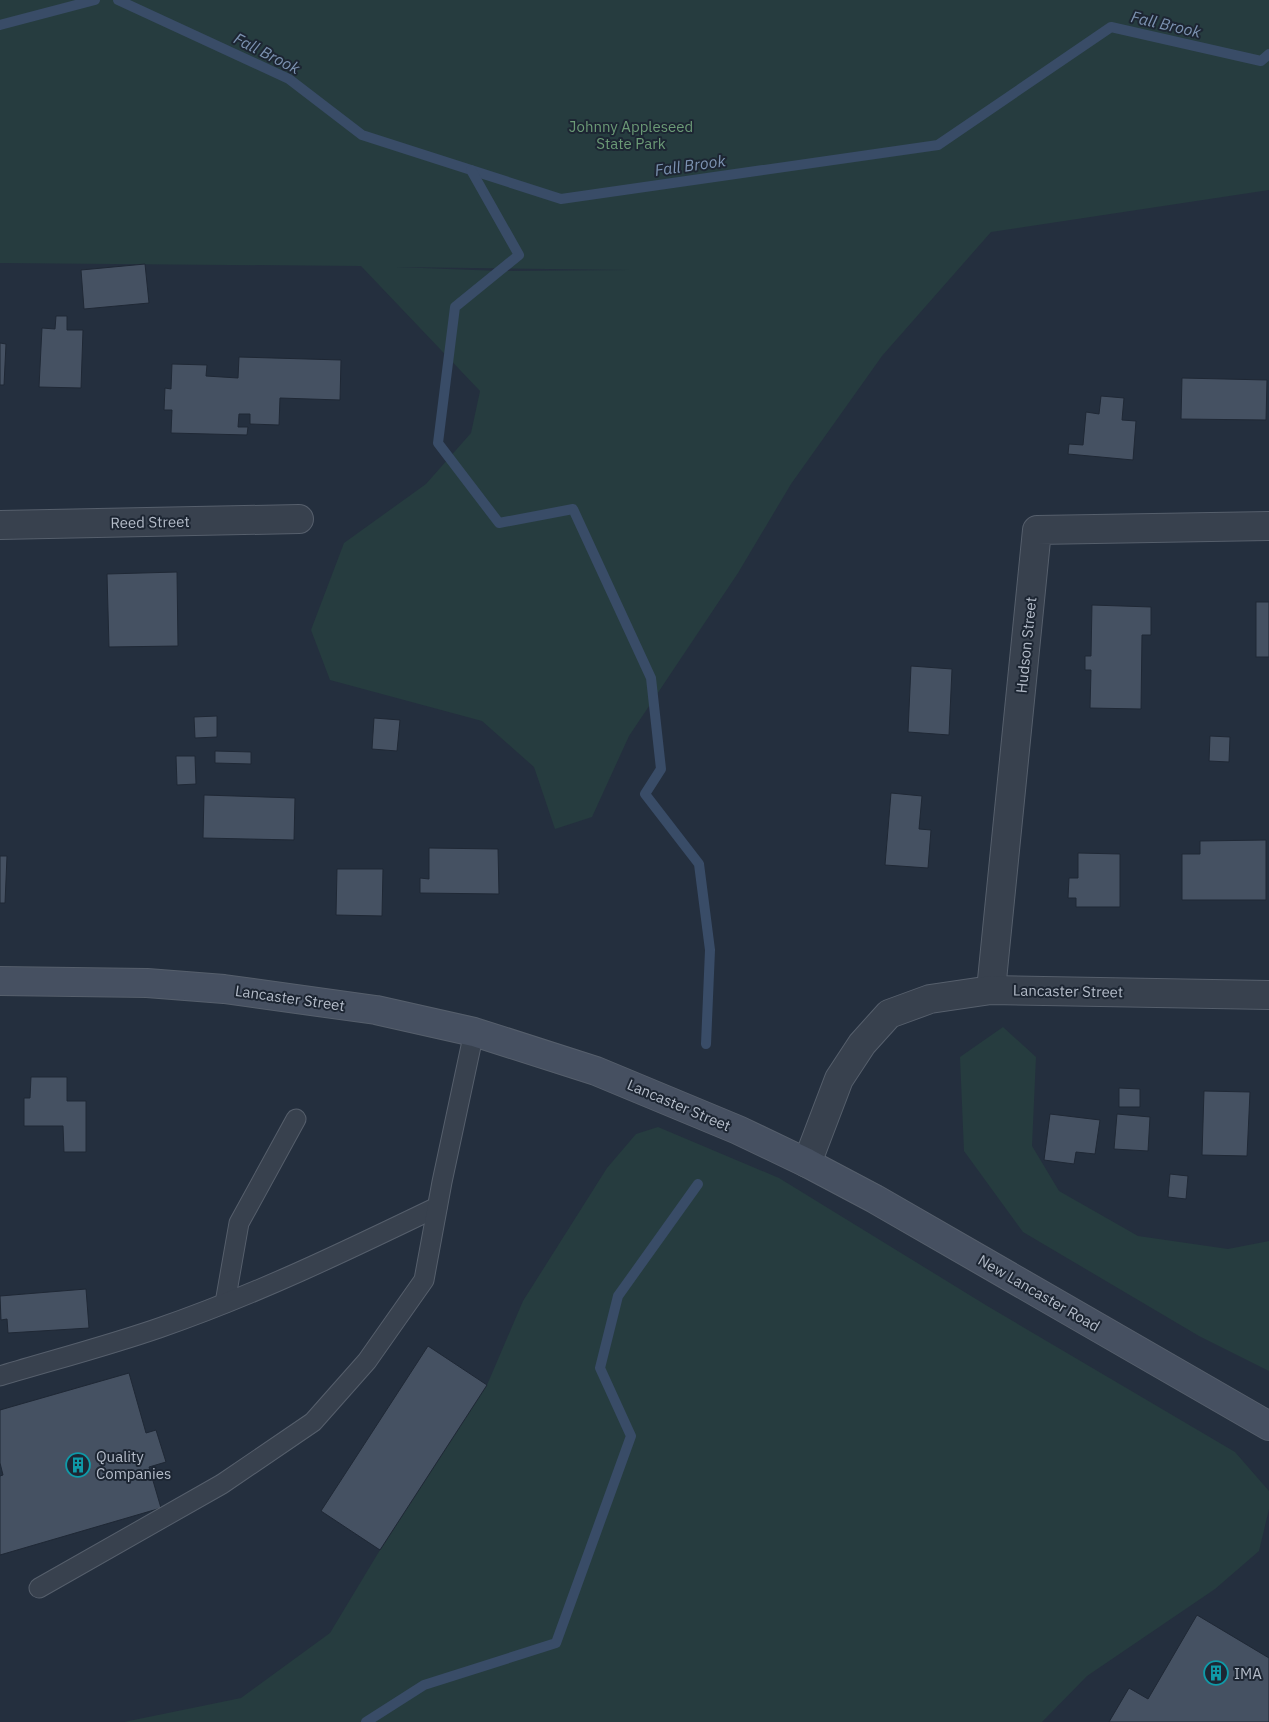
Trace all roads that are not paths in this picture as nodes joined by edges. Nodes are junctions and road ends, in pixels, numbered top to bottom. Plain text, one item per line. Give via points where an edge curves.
1 (299, 519) dead end
2 (0, 525) edge
3 (1269, 526) edge
4 (0, 980) edge
5 (991, 990) junction
6 (1269, 995) edge
7 (474, 1032) junction
8 (296, 1119) dead end
9 (807, 1163) junction
10 (437, 1208) junction
11 (225, 1303) junction
12 (0, 1376) edge
13 (1269, 1426) edge
14 (39, 1588) dead end

1 - 2 street, Reed Street
3 - 5 street, Hudson Street via 1037,530
4 - 7 main road, Lancaster Street via 147,983 224,989 376,1010
5 - 6 street, Lancaster Street
5 - 9 street, Lancaster Street via 930,999 889,1014 862,1044 840,1078
7 - 9 main road, Lancaster Street via 596,1071 738,1130
7 - 10 lane
8 - 11 lane via 239,1224
9 - 13 main road, New Lancaster Road
10 - 11 lane
10 - 14 lane via 424,1280 367,1361 313,1422 222,1484
11 - 12 lane via 159,1328

